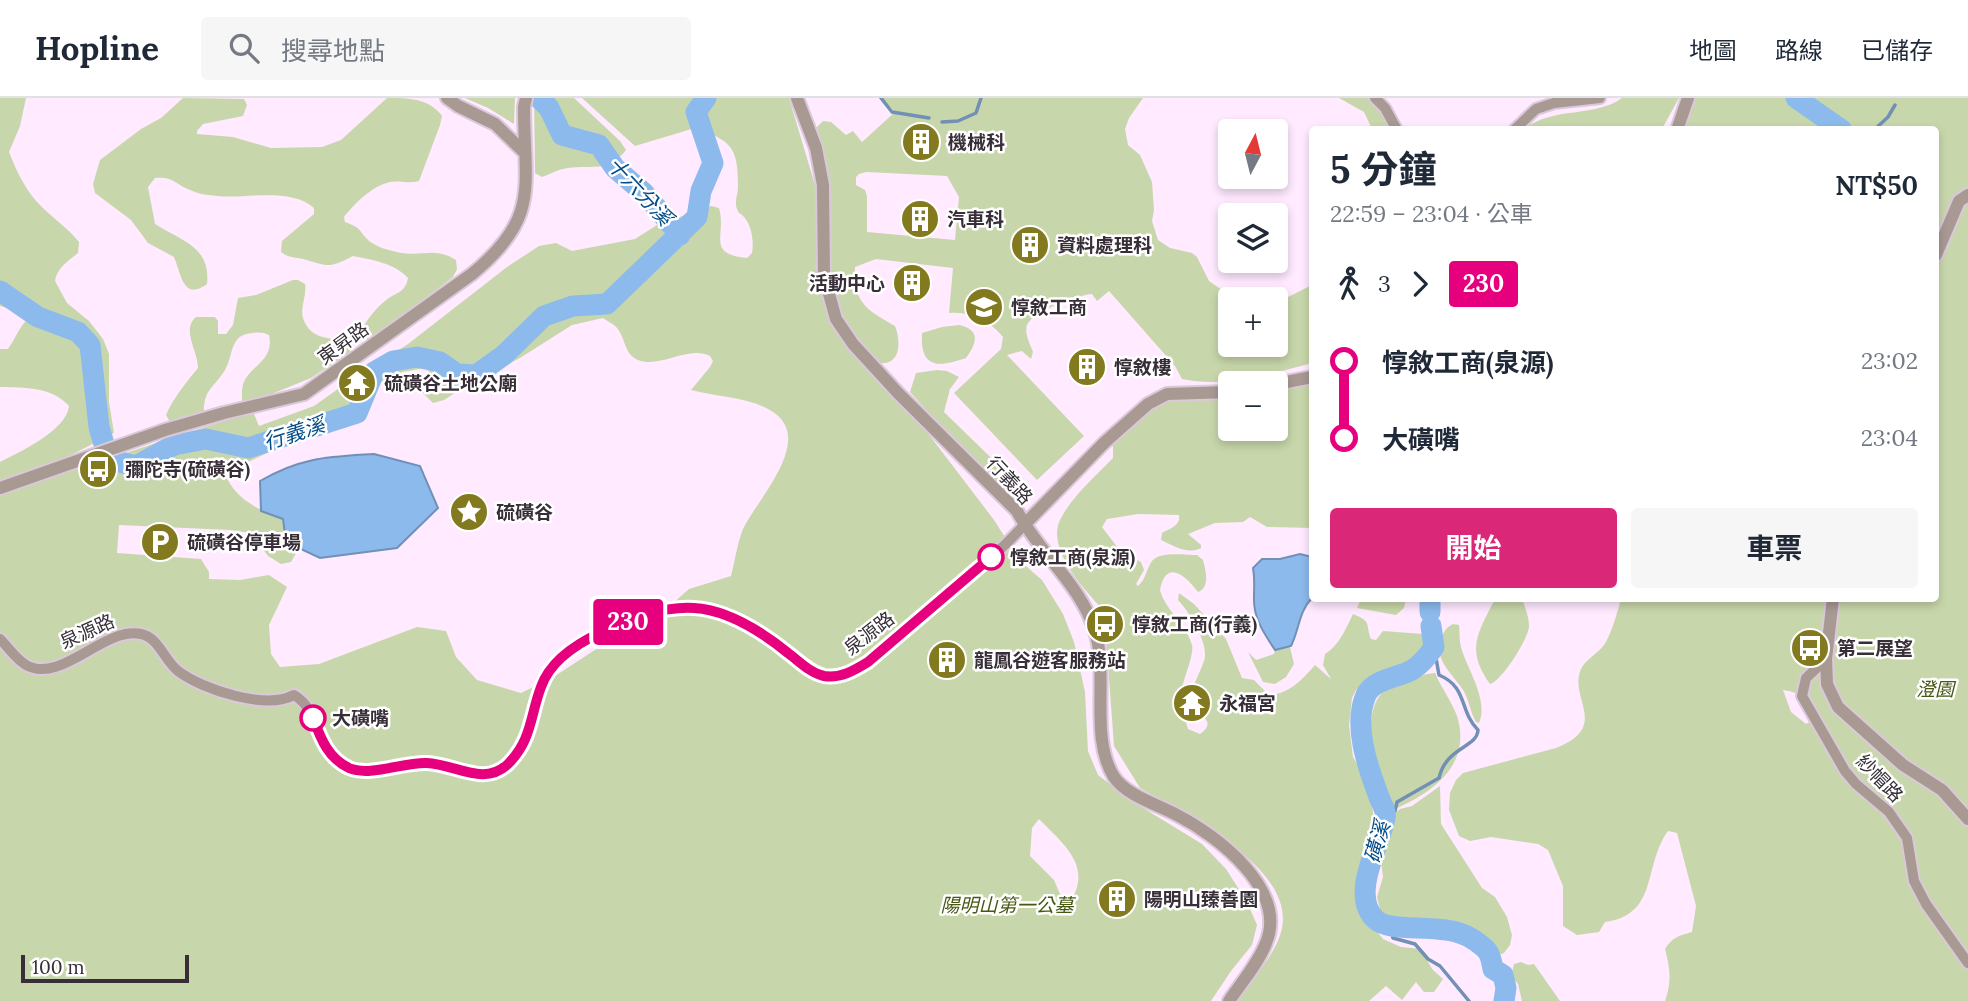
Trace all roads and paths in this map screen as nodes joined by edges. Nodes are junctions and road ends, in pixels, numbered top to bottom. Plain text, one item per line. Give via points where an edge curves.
1 (447, 98) edge
2 (526, 98) edge
3 (797, 98) edge
4 (1374, 98) edge
5 (1600, 98) edge
6 (1688, 98) edge
7 (1395, 126) edge
8 (1518, 126) edge
9 (1678, 126) edge
10 (524, 152) junction
11 (1968, 195) edge
12 (1939, 248) edge
13 (1309, 378) edge
14 (1288, 382) edge
15 (1218, 392) edge
16 (0, 488) edge
17 (1024, 525) junction
18 (1833, 602) edge
19 (0, 639) edge
20 (1826, 659) junction
21 (1968, 819) edge
22 (1968, 963) edge
23 (1228, 1001) edge

1 - 10 street via 495,124
2 - 10 street, 東昇路
3 - 17 street, 行義路 via 816,148 823,185 824,276 836,319 853,344 1017,511
4 - 7 street
5 - 8 street via 1536,109
6 - 9 street
10 - 16 street, 東昇路 via 526,187 521,214 496,254 311,390 165,430
11 - 12 street via 1959,201
13 - 14 street
15 - 17 street, 泉源路 via 1167,394 1148,404
17 - 19 street, 泉源路 via 868,662 843,675 814,673 765,634 720,613 695,608 670,609 582,641 548,672 524,744 494,774 429,763 368,772 346,766 329,754 302,700 294,695 283,701 227,695 178,671 149,637 140,634 116,637 43,670 25,664
17 - 23 street, 行義路 via 1078,596 1095,630 1102,741 1115,778 1214,838 1247,869 1267,900 1267,942
18 - 20 street, 紗帽路
20 - 21 street, 紗帽路 via 1827,684 1838,707 1903,765 1942,790
20 - 22 street, 紗帽路 via 1806,678 1802,696 1844,771 1889,812 1907,838 1914,881

